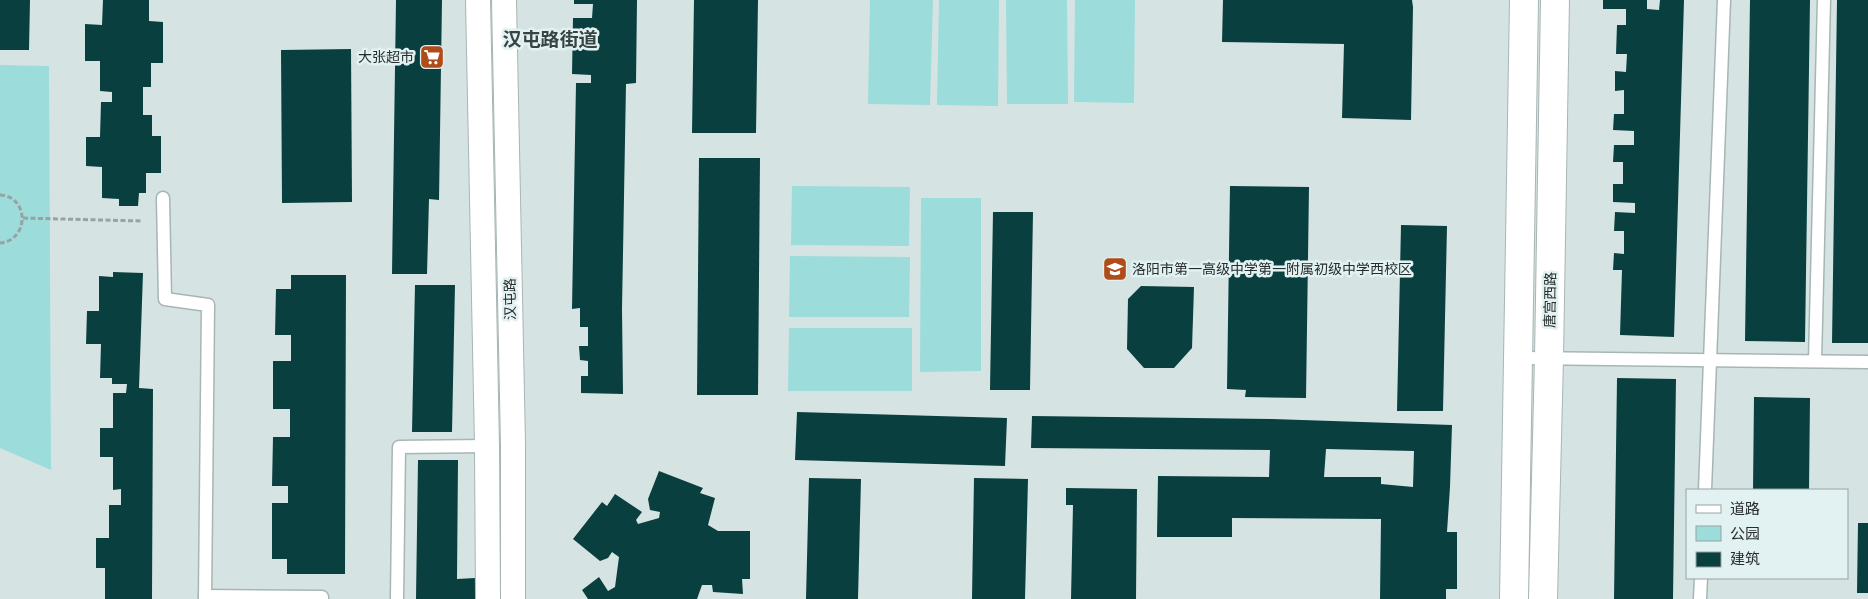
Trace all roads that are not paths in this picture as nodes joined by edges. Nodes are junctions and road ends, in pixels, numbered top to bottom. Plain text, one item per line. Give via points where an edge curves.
1 (478, 0) edge
2 (504, 0) edge
3 (1524, 0) edge
4 (1555, 0) edge
5 (1724, 0) edge
6 (1824, 0) edge
7 (163, 198) dead end
8 (1519, 358) junction
9 (1549, 358) junction
10 (1711, 360) junction
11 (1815, 361) junction
12 (1868, 362) edge
13 (487, 446) junction
14 (1705, 489) edge
15 (1701, 579) edge
16 (205, 598) edge
17 (322, 599) edge
18 (396, 599) edge
19 (488, 599) edge
20 (513, 599) edge
21 (1514, 599) edge
22 (1543, 599) edge
23 (1700, 599) edge

1 - 13 street, 汉屯路
2 - 20 street, 汉屯路
3 - 8 main road
4 - 9 main road, 唐宫西路
5 - 10 lane
6 - 11 lane
7 - 16 lane via 165,300 208,305
8 - 9 lane
8 - 21 main road
9 - 10 lane
9 - 22 main road, 唐宫西路
10 - 11 lane
10 - 14 lane
11 - 12 lane
13 - 18 lane via 399,447
13 - 19 street, 汉屯路
15 - 23 lane
16 - 17 lane

